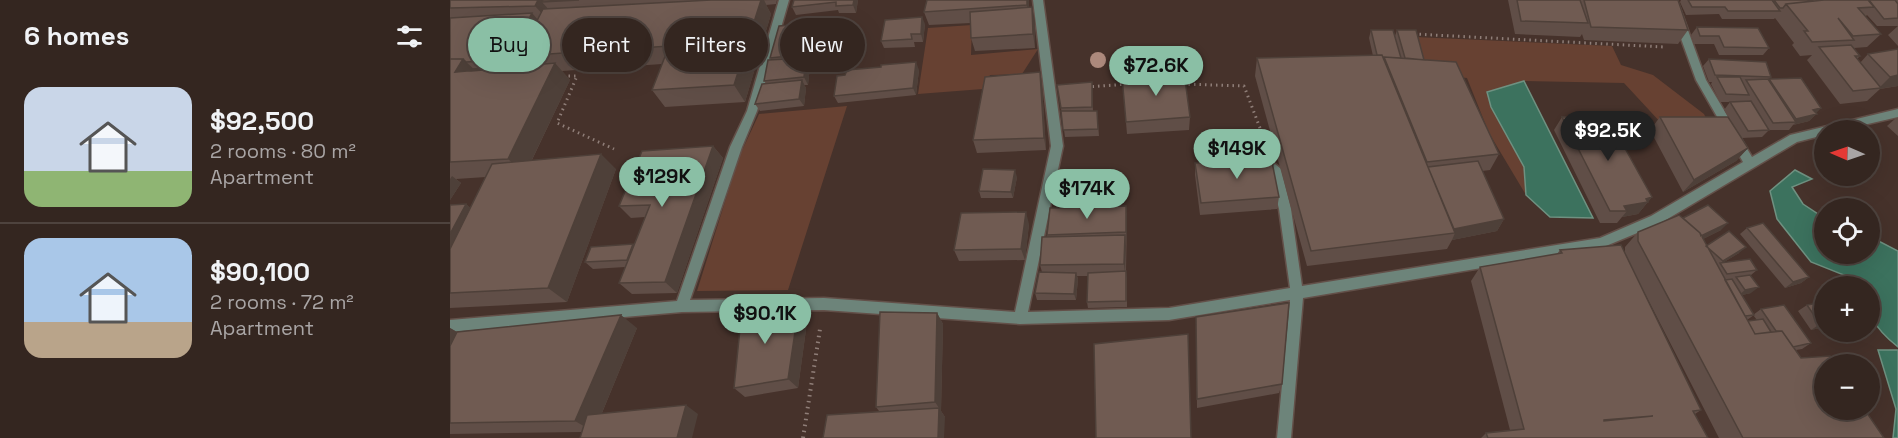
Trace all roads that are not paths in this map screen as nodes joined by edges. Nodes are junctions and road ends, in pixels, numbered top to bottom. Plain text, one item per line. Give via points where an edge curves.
1 (784, 0) edge
2 (1038, 0) edge
3 (1672, 0) edge
4 (1898, 113) edge
5 (1870, 120) edge
6 (1814, 133) edge
7 (1750, 164) junction
8 (1275, 169) edge
9 (1297, 294) junction
10 (682, 306) junction
11 (1020, 318) junction
12 (450, 326) edge
13 (1284, 438) edge

1 - 10 street via 752,111
2 - 11 street via 1057,146
3 - 7 street via 1701,80
4 - 5 street
6 - 7 street via 1794,138
7 - 9 street via 1655,220 1600,243
8 - 9 street
9 - 11 street via 1169,314
9 - 13 street
10 - 11 street via 824,304
10 - 12 street

